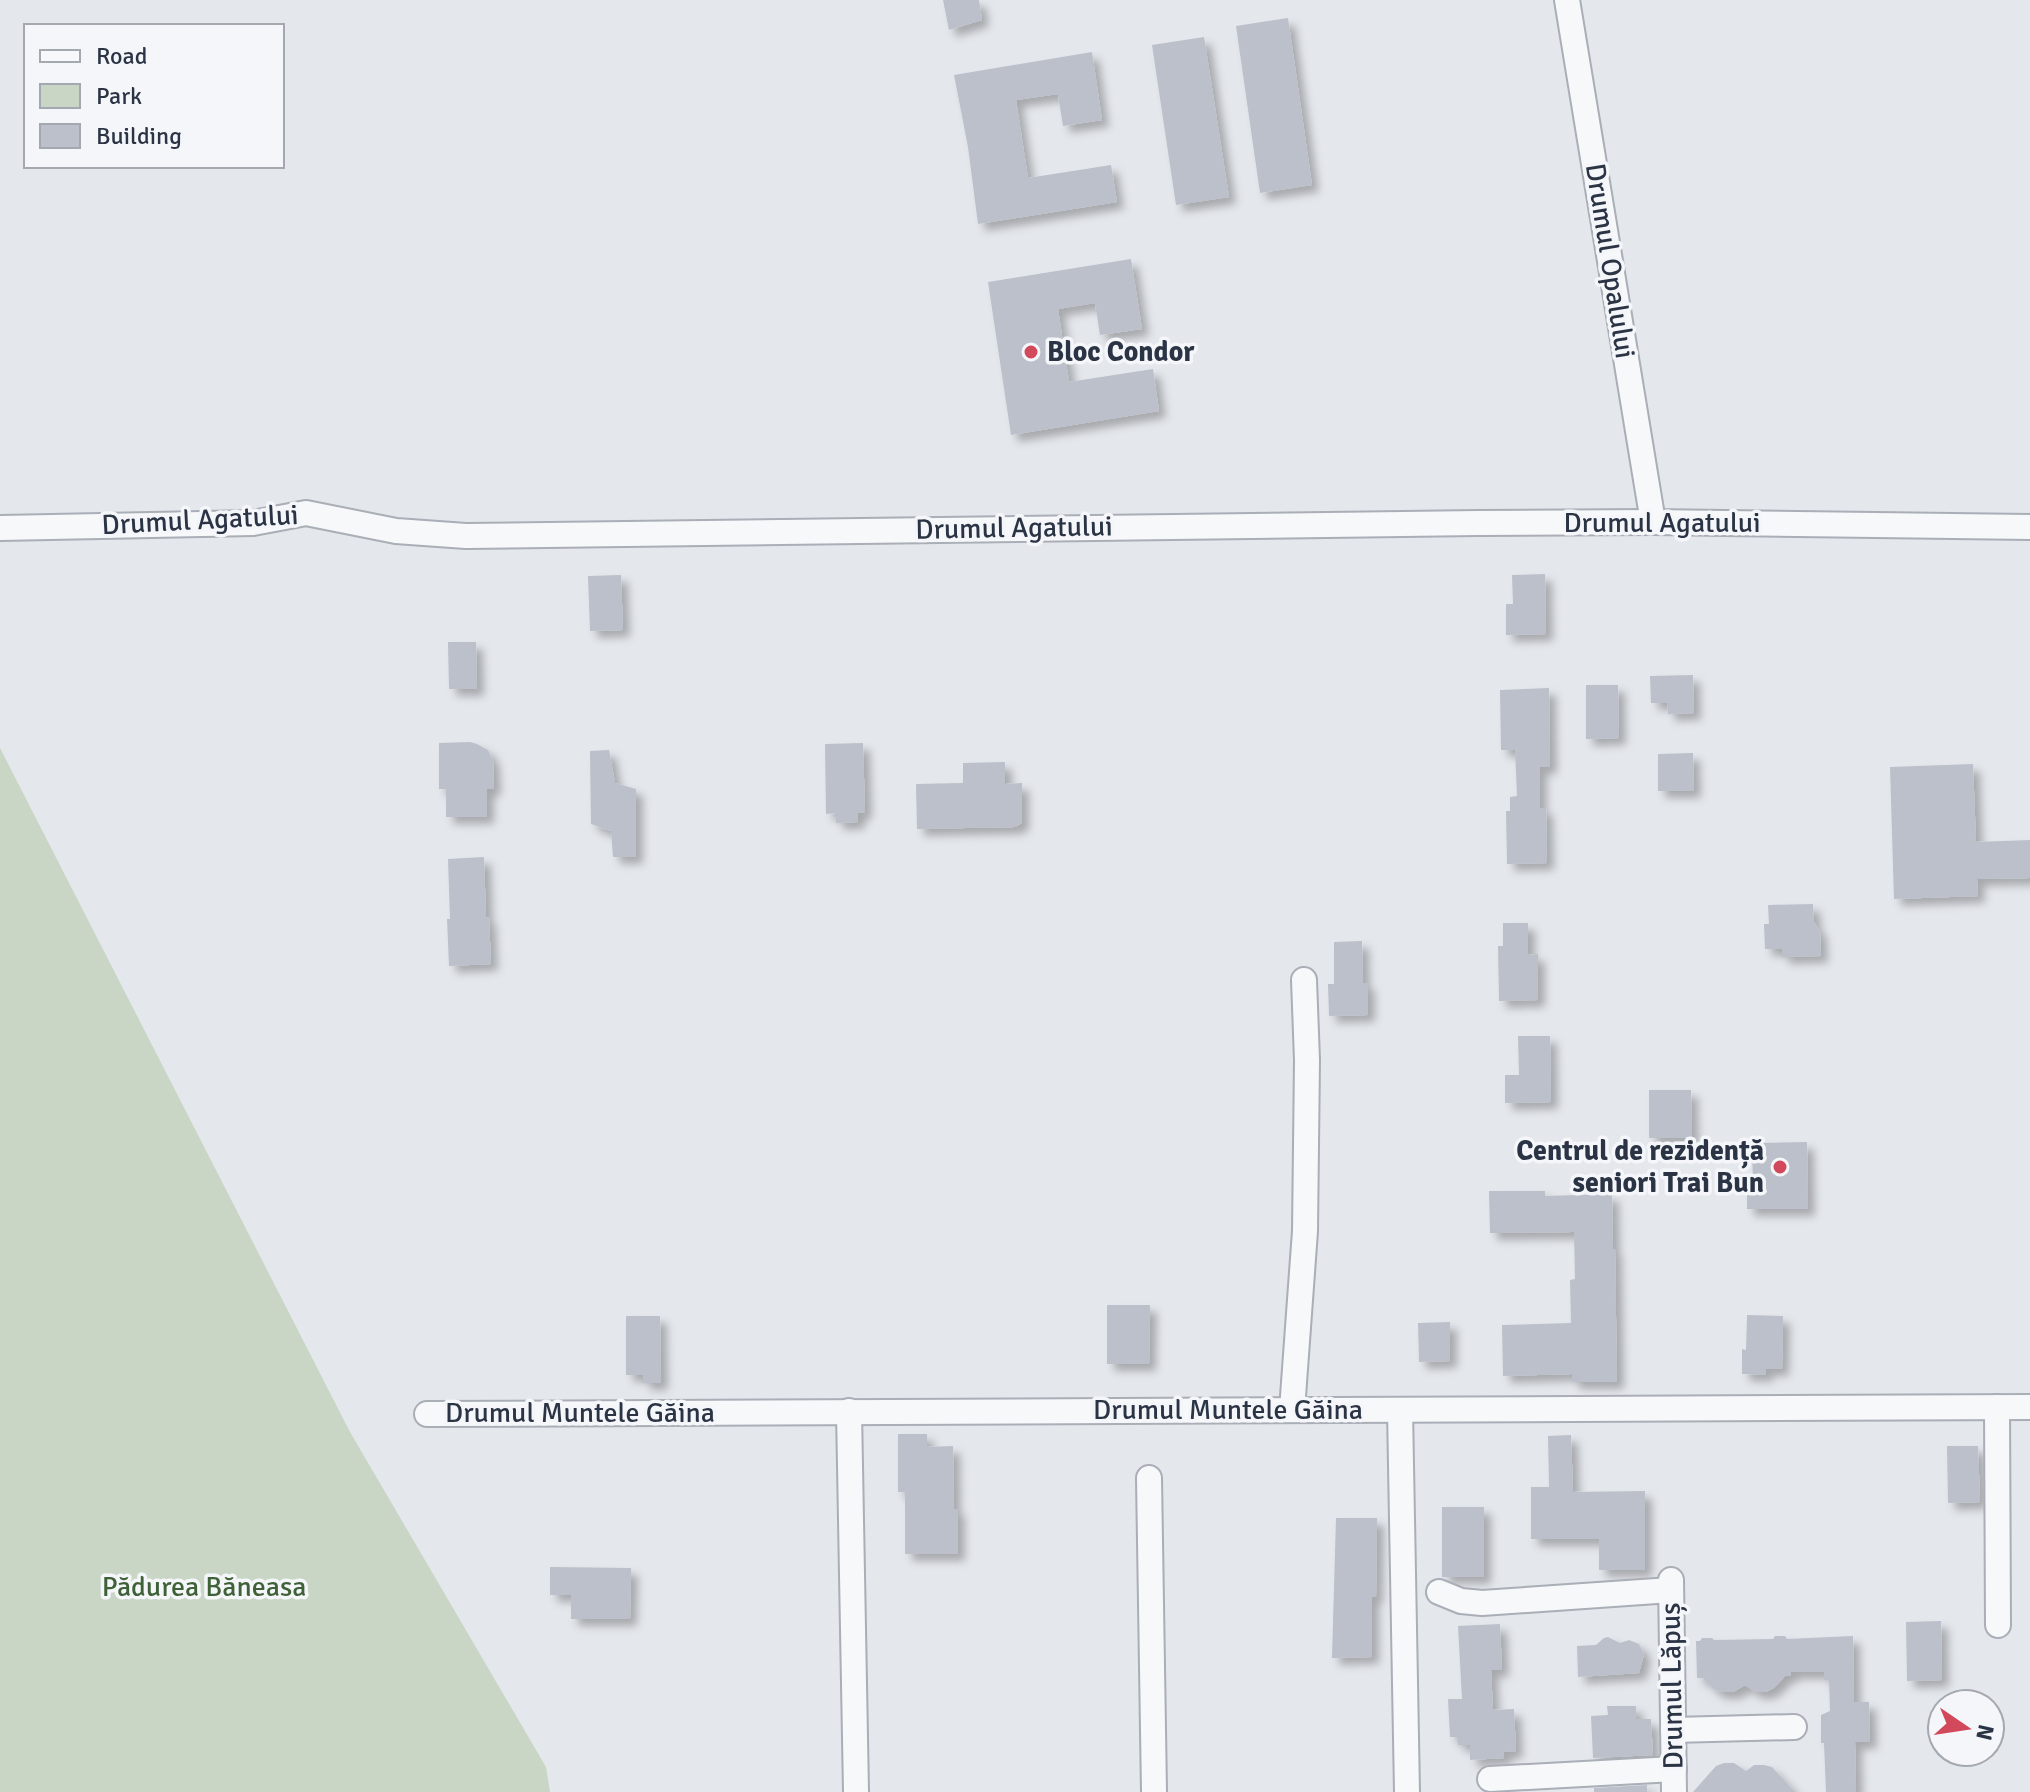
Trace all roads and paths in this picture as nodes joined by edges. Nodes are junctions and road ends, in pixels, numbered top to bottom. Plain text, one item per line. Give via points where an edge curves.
1 (1567, 0) edge
2 (1653, 522) junction
3 (2030, 527) edge
4 (0, 528) edge
5 (1304, 980) dead end
6 (1997, 1407) junction
7 (2030, 1407) edge
8 (1292, 1410) junction
9 (1400, 1410) junction
10 (849, 1411) junction
11 (427, 1414) dead end
12 (1149, 1478) dead end
13 (1439, 1592) dead end
14 (1998, 1625) dead end
15 (1794, 1727) dead end
16 (1673, 1730) junction
17 (1490, 1779) dead end
18 (1674, 1780) edge
19 (856, 1792) edge
20 (1154, 1792) edge
21 (1407, 1792) edge

1 - 2 street, Drumul Opalului
2 - 3 street, Drumul Agatului
2 - 4 street, Drumul Agatului via 466,536 396,531 306,513 253,523
5 - 8 street via 1305,1231
6 - 7 street, Drumul Muntele Găina
6 - 9 street, Drumul Muntele Găina
6 - 14 street
8 - 9 street, Drumul Muntele Găina
8 - 10 street, Drumul Muntele Găina
9 - 21 street
10 - 11 street, Drumul Muntele Găina
10 - 19 street
12 - 20 street
13 - 16 street, Drumul Lăpuș via 1482,1603 1671,1585
15 - 16 street
16 - 18 street, Drumul Lăpuș
17 - 18 street

